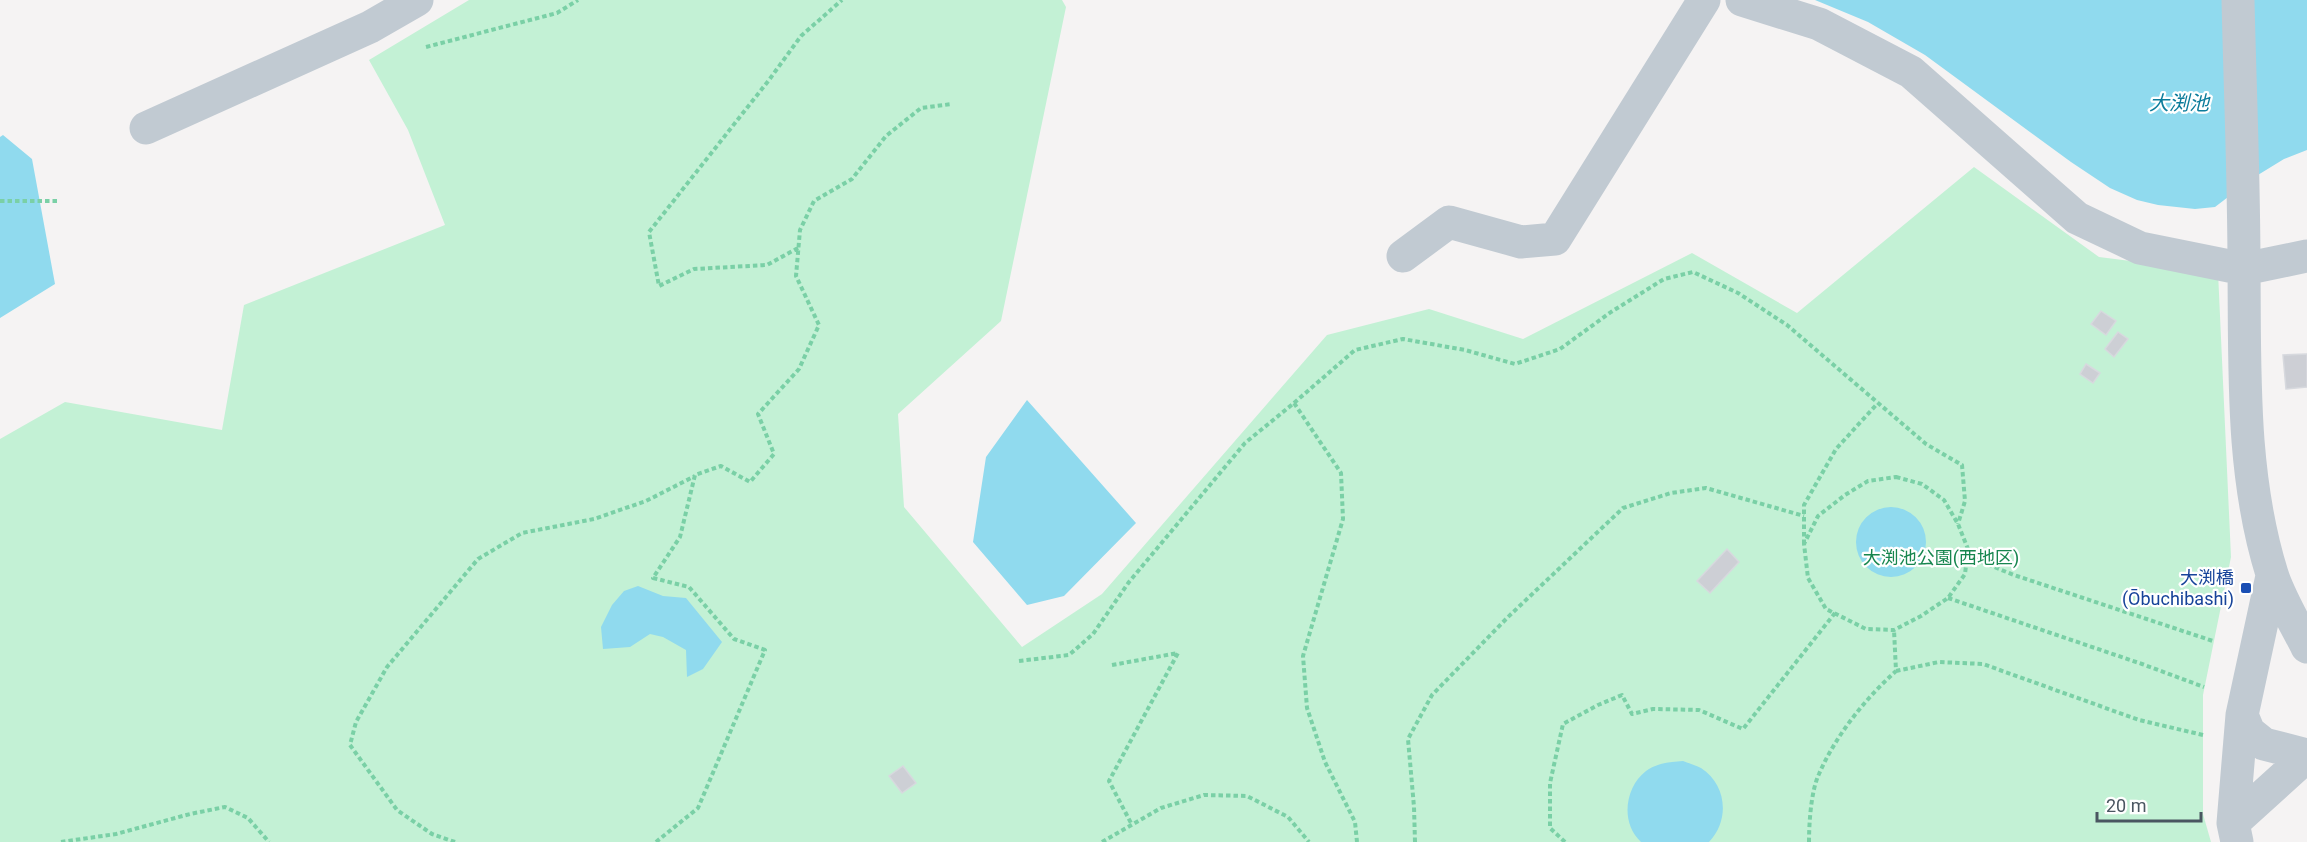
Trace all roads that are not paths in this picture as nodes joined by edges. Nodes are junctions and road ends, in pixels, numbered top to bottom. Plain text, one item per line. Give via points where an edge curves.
1 (417, 0) edge
2 (1704, 0) edge
3 (1742, 0) edge
4 (2238, 0) edge
5 (146, 128) dead end
6 (1403, 256) dead end
7 (2307, 256) edge
8 (2244, 269) junction
9 (2272, 576) junction
10 (2307, 647) edge
11 (2242, 715) junction
12 (2307, 755) edge
13 (2235, 833) edge

1 - 5 street via 370,27
2 - 6 street via 1555,239 1521,242 1449,222
3 - 8 street via 1819,24 1911,72 2077,218 2140,248
4 - 8 street
7 - 8 street
8 - 9 street via 2249,442 2257,512
9 - 10 street
9 - 11 street
11 - 12 street via 2249,732 2264,744
11 - 13 street
12 - 13 street

